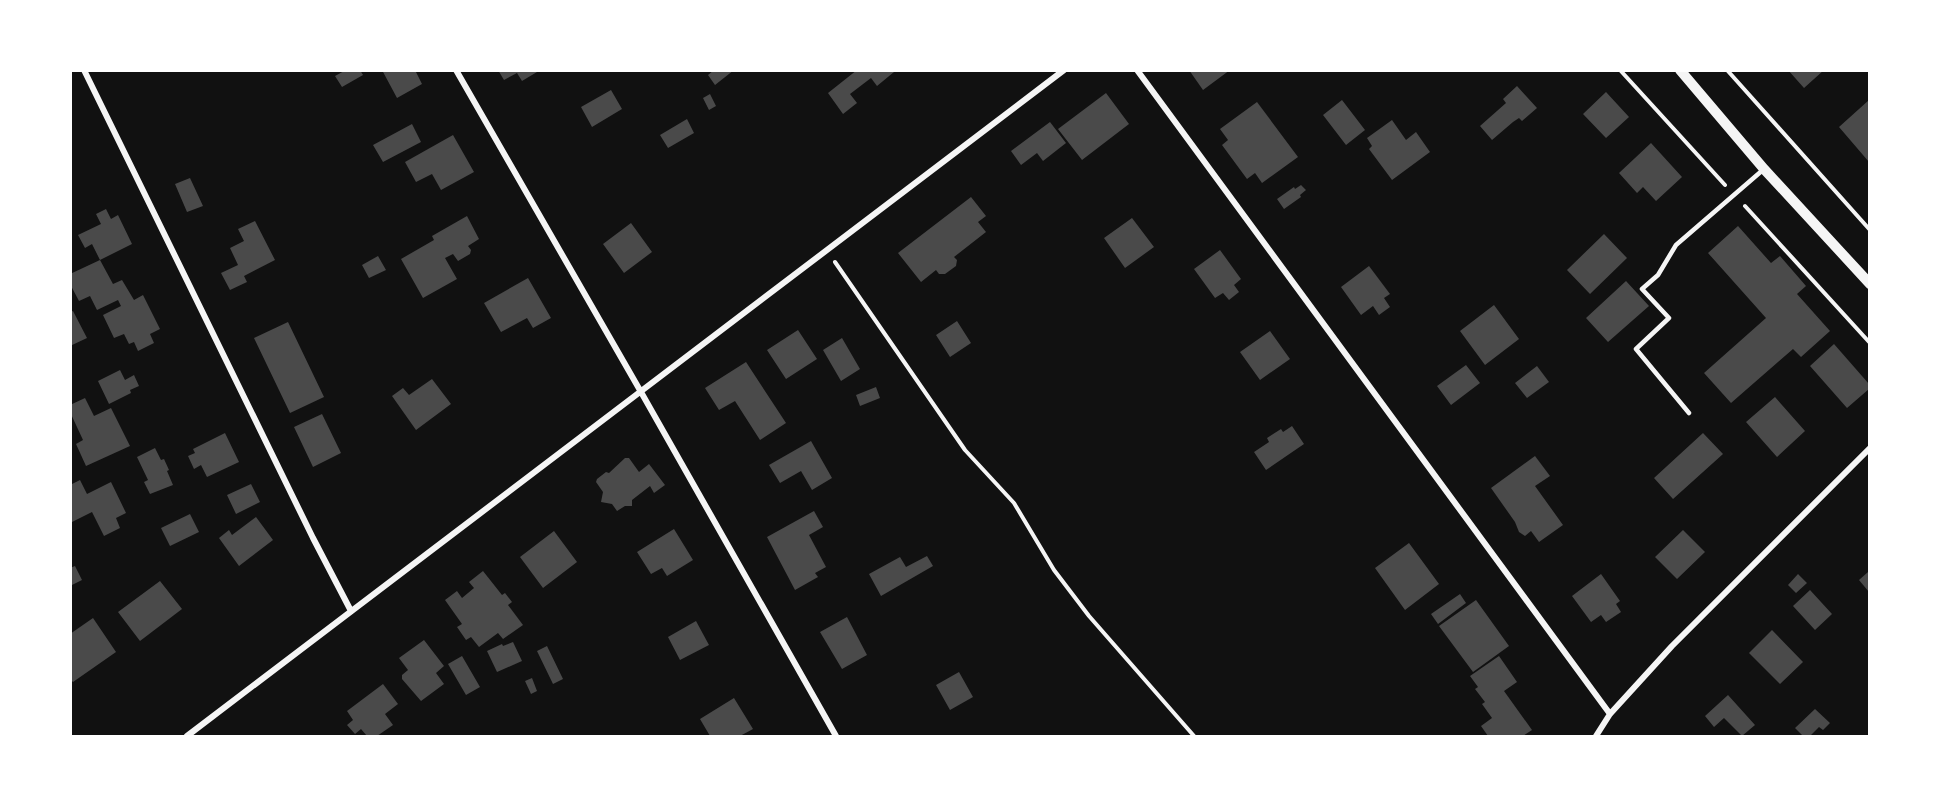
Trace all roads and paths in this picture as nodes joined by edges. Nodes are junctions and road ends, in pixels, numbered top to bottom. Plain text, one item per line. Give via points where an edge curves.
1 (84, 70) edge
2 (456, 70) edge
3 (1051, 70) edge
4 (1064, 70) edge
5 (1137, 70) edge
6 (1680, 70) edge
7 (1727, 70) edge
8 (1055, 77) junction
9 (1764, 169) junction
10 (1869, 230) edge
11 (827, 250) junction
12 (1869, 284) edge
13 (641, 392) junction
14 (1689, 413) dead end
15 (1869, 448) edge
16 (351, 611) junction
17 (1610, 714) junction
18 (187, 736) edge
19 (836, 736) edge
20 (1194, 736) edge
21 (1596, 736) edge

1 - 16 street
2 - 13 street
3 - 8 street
4 - 8 street
5 - 17 street
6 - 9 street
7 - 10 path
8 - 11 street
9 - 12 street
9 - 14 lane via 1676,245 1658,275 1642,289 1670,318 1636,349
11 - 13 street
11 - 20 path via 965,450 1014,503 1054,570
13 - 16 street
13 - 19 street
15 - 17 street via 1672,646
16 - 18 street
17 - 21 street

